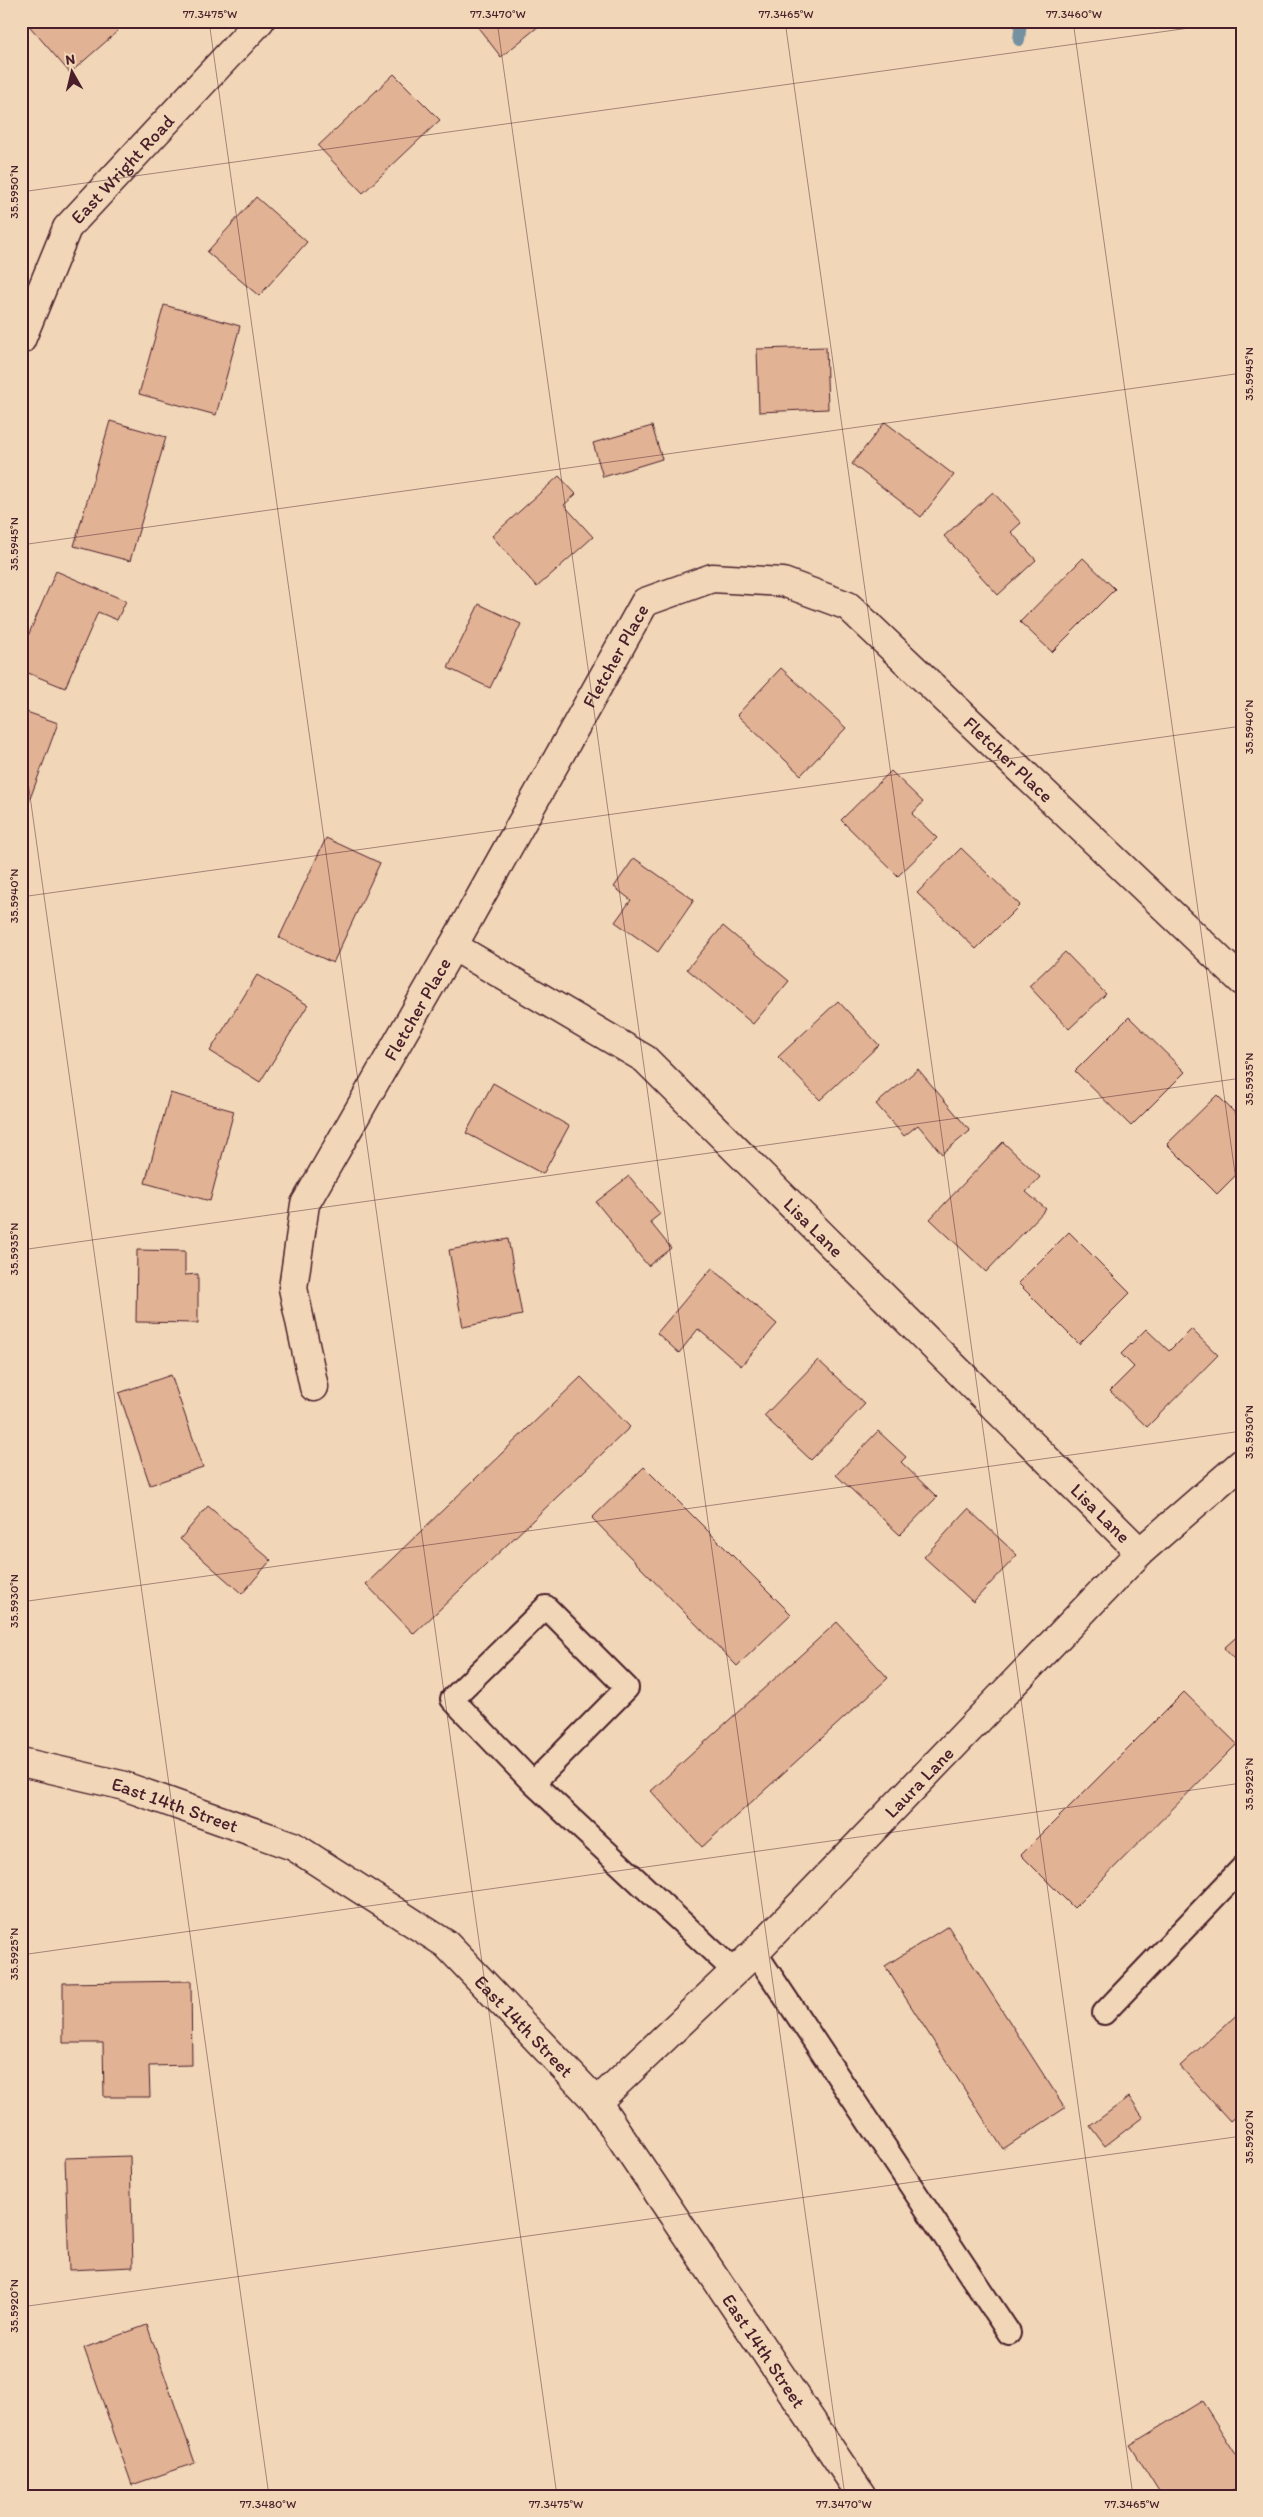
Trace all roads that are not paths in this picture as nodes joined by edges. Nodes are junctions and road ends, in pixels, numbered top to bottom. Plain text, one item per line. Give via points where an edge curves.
1 (260, 21) edge
2 (21, 340) edge
3 (453, 946) junction
4 (1242, 980) edge
5 (314, 1387) dead end
6 (1242, 1463) edge
7 (1140, 1552) junction
8 (21, 1762) edge
9 (533, 1783) junction
10 (1242, 1868) edge
11 (755, 1952) junction
12 (734, 1971) junction
13 (1104, 2013) dead end
14 (597, 2102) junction
15 (1009, 2333) dead end
16 (862, 2496) edge

1 - 2 street, East Wright Road via 67,228
3 - 4 street, Fletcher Place via 646,602 712,578 783,582 848,606
3 - 5 street, Fletcher Place via 305,1204 293,1288
3 - 7 street, Lisa Lane via 645,1059
6 - 7 street, Laura Lane
7 - 11 street, Laura Lane
8 - 14 street, East 14th Street via 121,1785 294,1846 446,1944
9 - 9 lane via 627,1688 546,1608 452,1699
9 - 12 lane
10 - 13 lane
11 - 12 street, Laura Lane
11 - 15 lane
12 - 14 street, Laura Lane
14 - 16 street, East 14th Street

